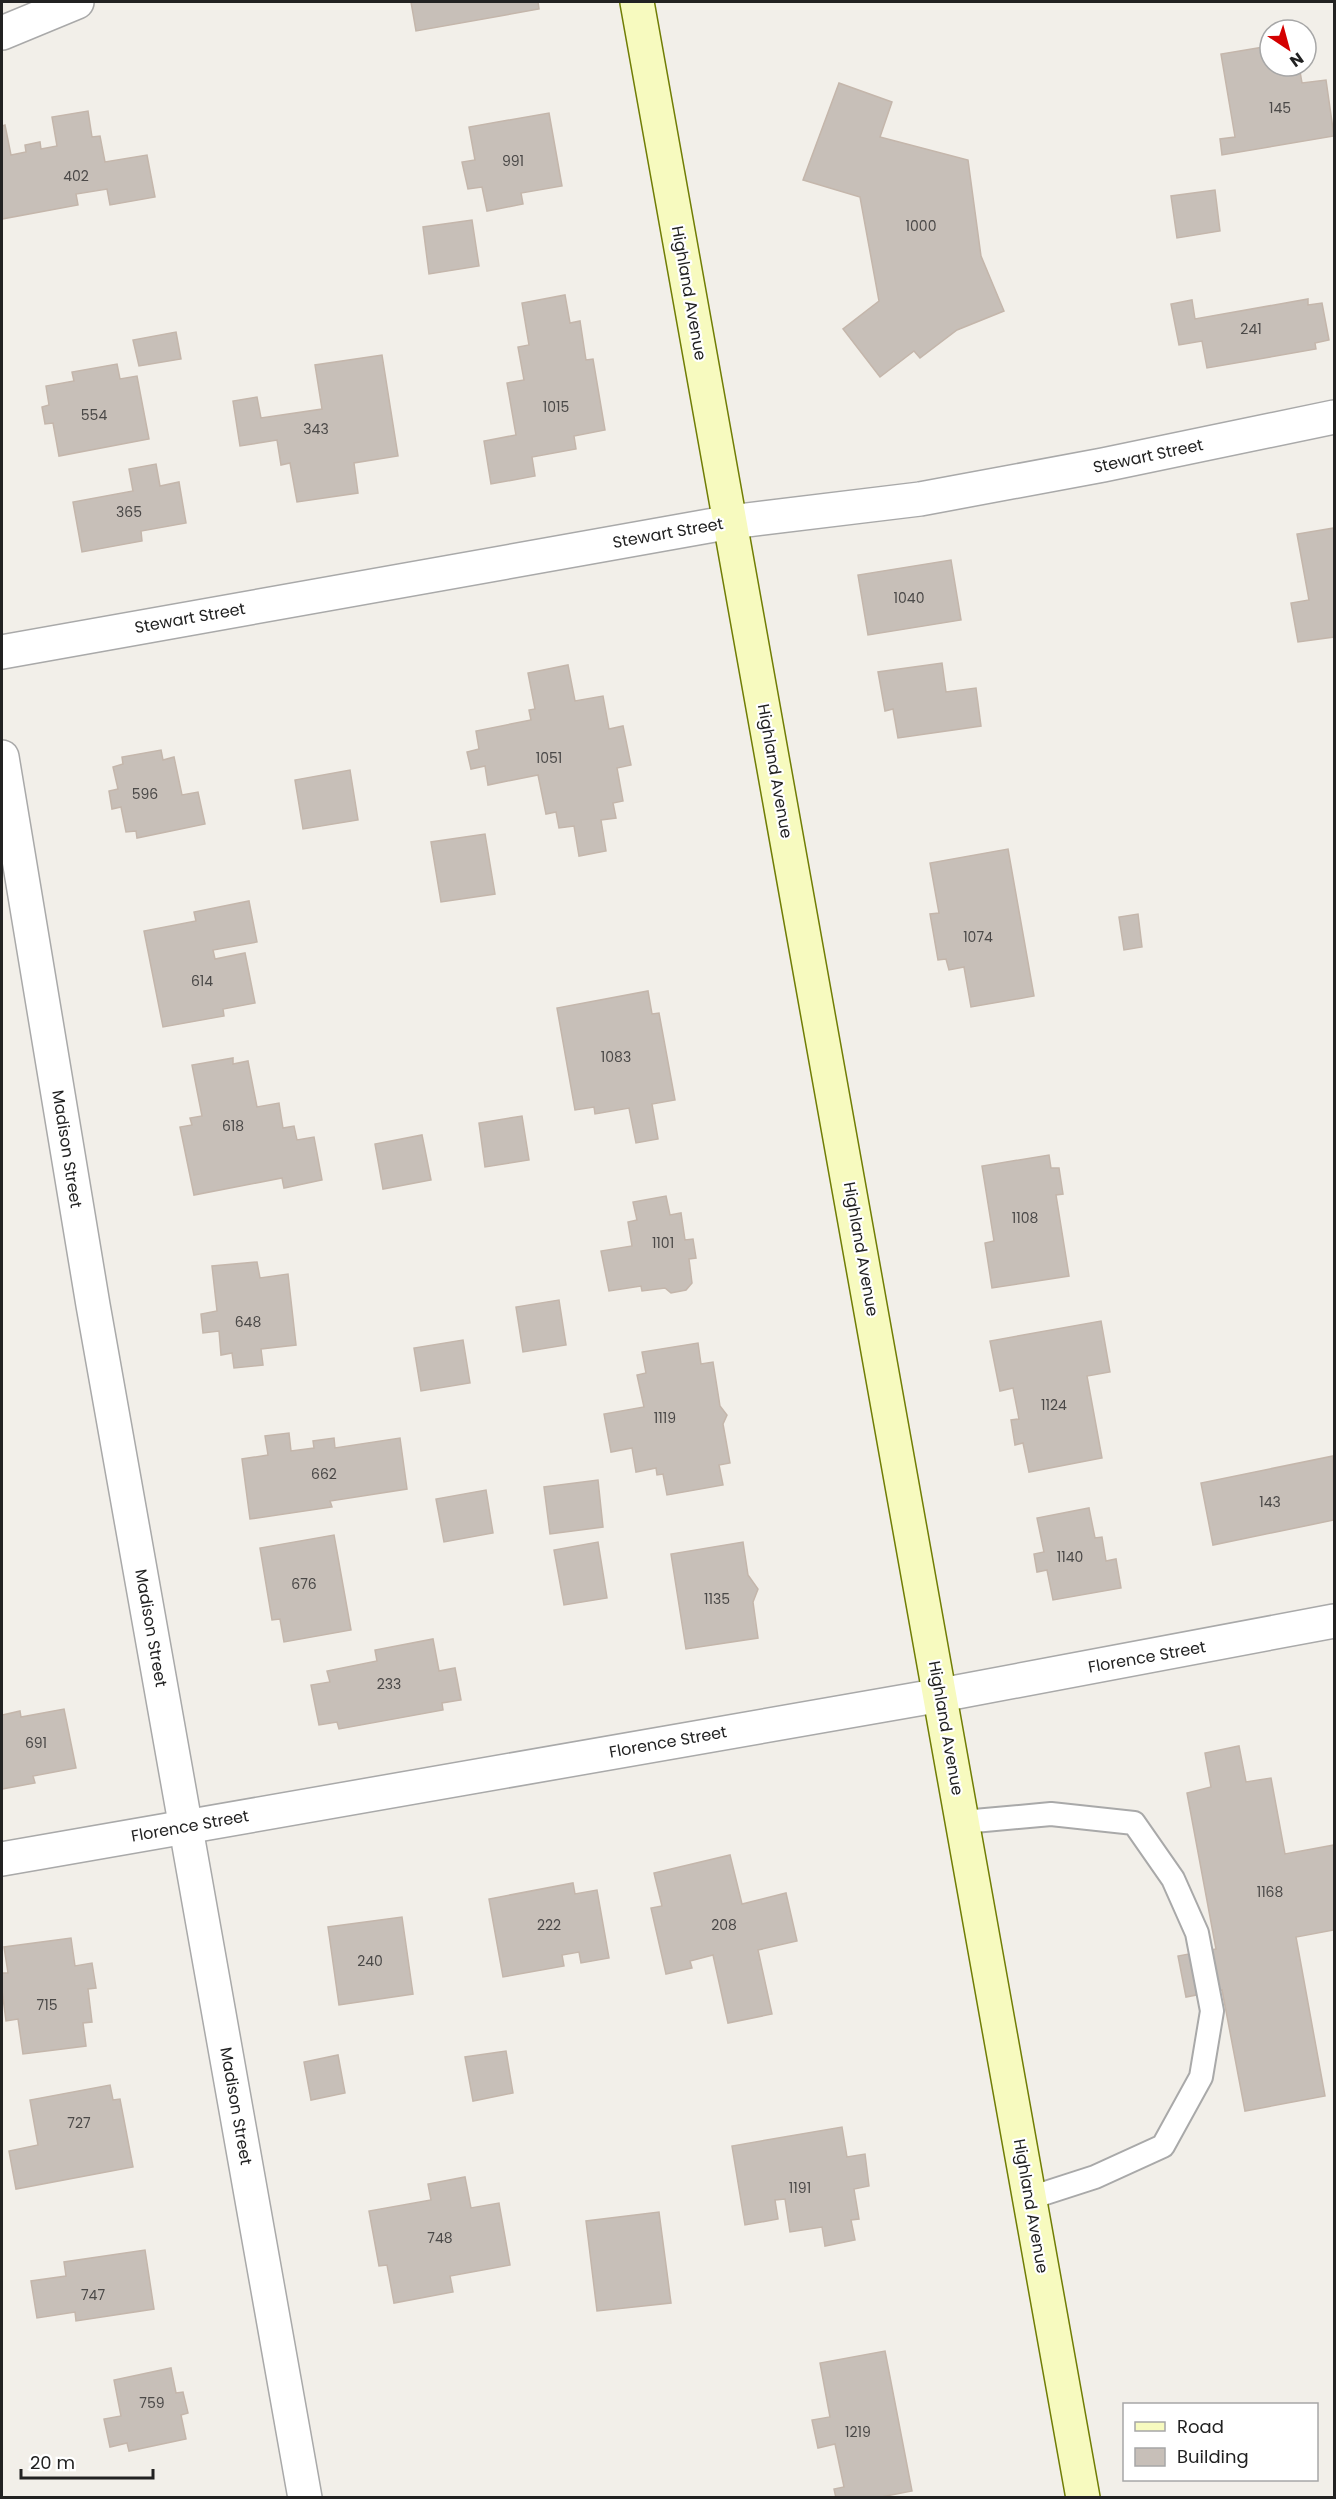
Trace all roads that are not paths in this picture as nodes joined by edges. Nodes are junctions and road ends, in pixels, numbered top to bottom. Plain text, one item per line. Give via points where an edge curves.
1 (77, 2) edge
2 (637, 2) edge
3 (2, 33) edge
4 (1335, 417) edge
5 (730, 522) junction
6 (2, 652) edge
7 (2, 757) edge
8 (1335, 1621) edge
9 (940, 1695) junction
10 (963, 1822) junction
11 (186, 1826) junction
12 (2, 1859) edge
13 (1030, 2198) junction
14 (305, 2498) edge
15 (1083, 2498) edge

1 - 3 street
2 - 5 street, Highland Avenue
4 - 5 street, Stewart Street via 920,499
5 - 6 street, Stewart Street
5 - 9 street, Highland Avenue
7 - 11 street, Madison Street via 93,1305
8 - 9 street, Florence Street
9 - 10 street, Highland Avenue
9 - 11 street, Florence Street
10 - 13 street, Highland Avenue
10 - 13 lane via 1052,1814 1134,1823 1173,1879 1197,1933 1212,2011 1201,2077 1163,2146 1095,2177
11 - 12 street, Florence Street
11 - 14 street, Madison Street
13 - 15 street, Highland Avenue

